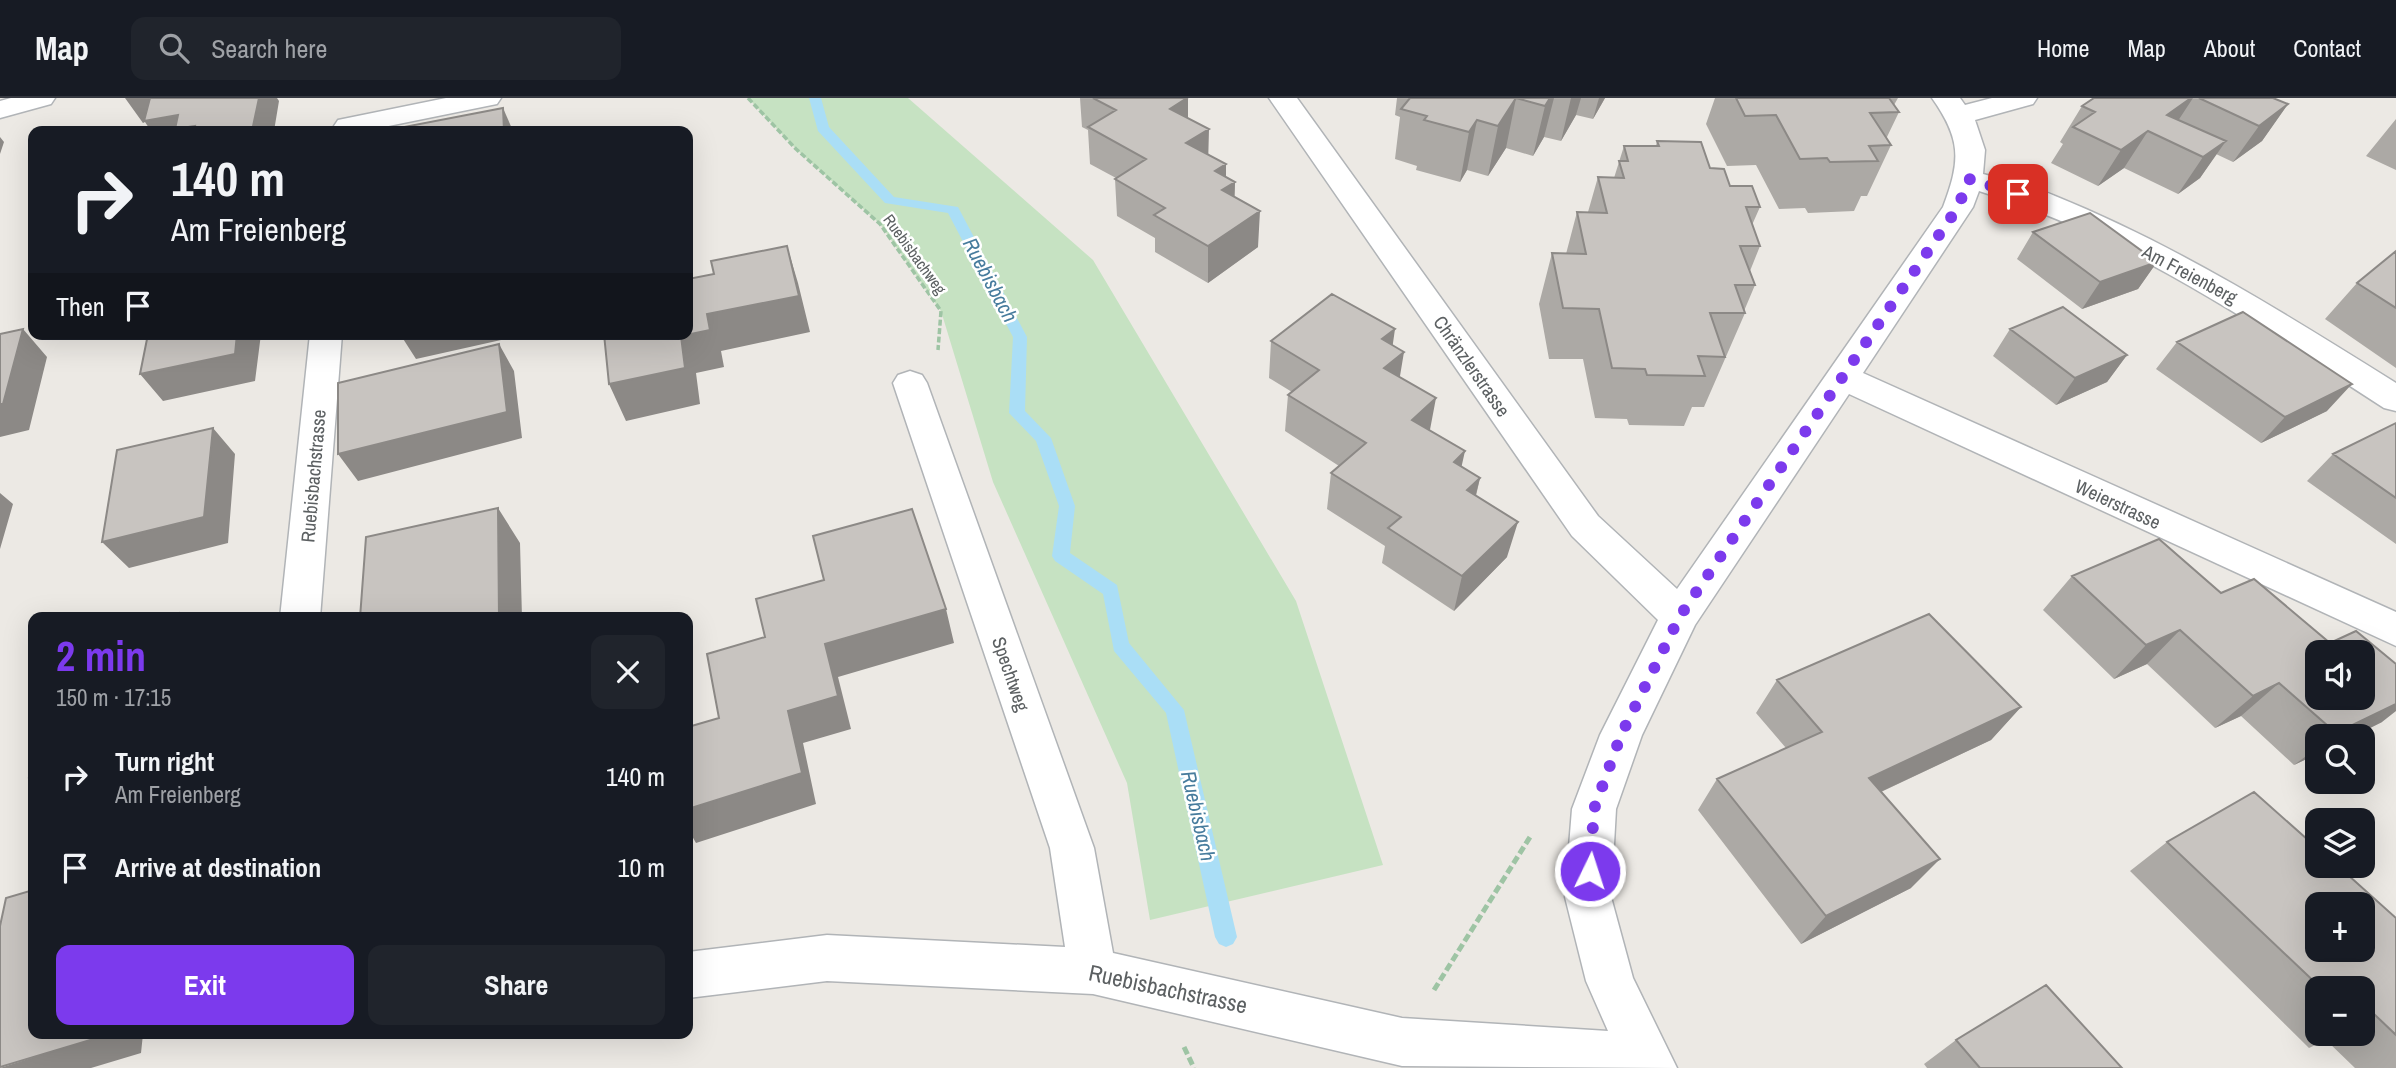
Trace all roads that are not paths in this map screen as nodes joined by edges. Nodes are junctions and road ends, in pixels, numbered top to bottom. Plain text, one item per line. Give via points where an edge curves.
1 (41, 98) edge
2 (487, 98) edge
3 (1283, 98) edge
4 (2023, 98) edge
5 (1953, 107) edge
6 (0, 110) edge
7 (346, 121) edge
8 (1969, 179) junction
9 (325, 340) edge
10 (1841, 377) junction
11 (910, 383) road end
12 (2396, 398) edge
13 (301, 612) edge
14 (1680, 616) junction
15 (2396, 630) edge
16 (1093, 971) junction
17 (693, 974) edge
18 (1648, 1063) edge

1 - 6 street
2 - 7 street
3 - 14 street, Chränzlerstrasse via 1585,526
4 - 5 street
5 - 8 street via 1971,140
8 - 10 street via 1958,207
8 - 12 street, Am Freienberg via 2042,201 2121,237 2231,295
9 - 13 street, Ruebisbachstrasse
10 - 14 street
10 - 15 street, Weierstrasse
11 - 16 street, Spechtweg via 1072,848
14 - 18 street via 1621,735 1594,809 1588,897 1609,981
16 - 17 street, Ruebisbachstrasse via 827,958
16 - 18 street, Ruebisbachstrasse via 1402,1042

